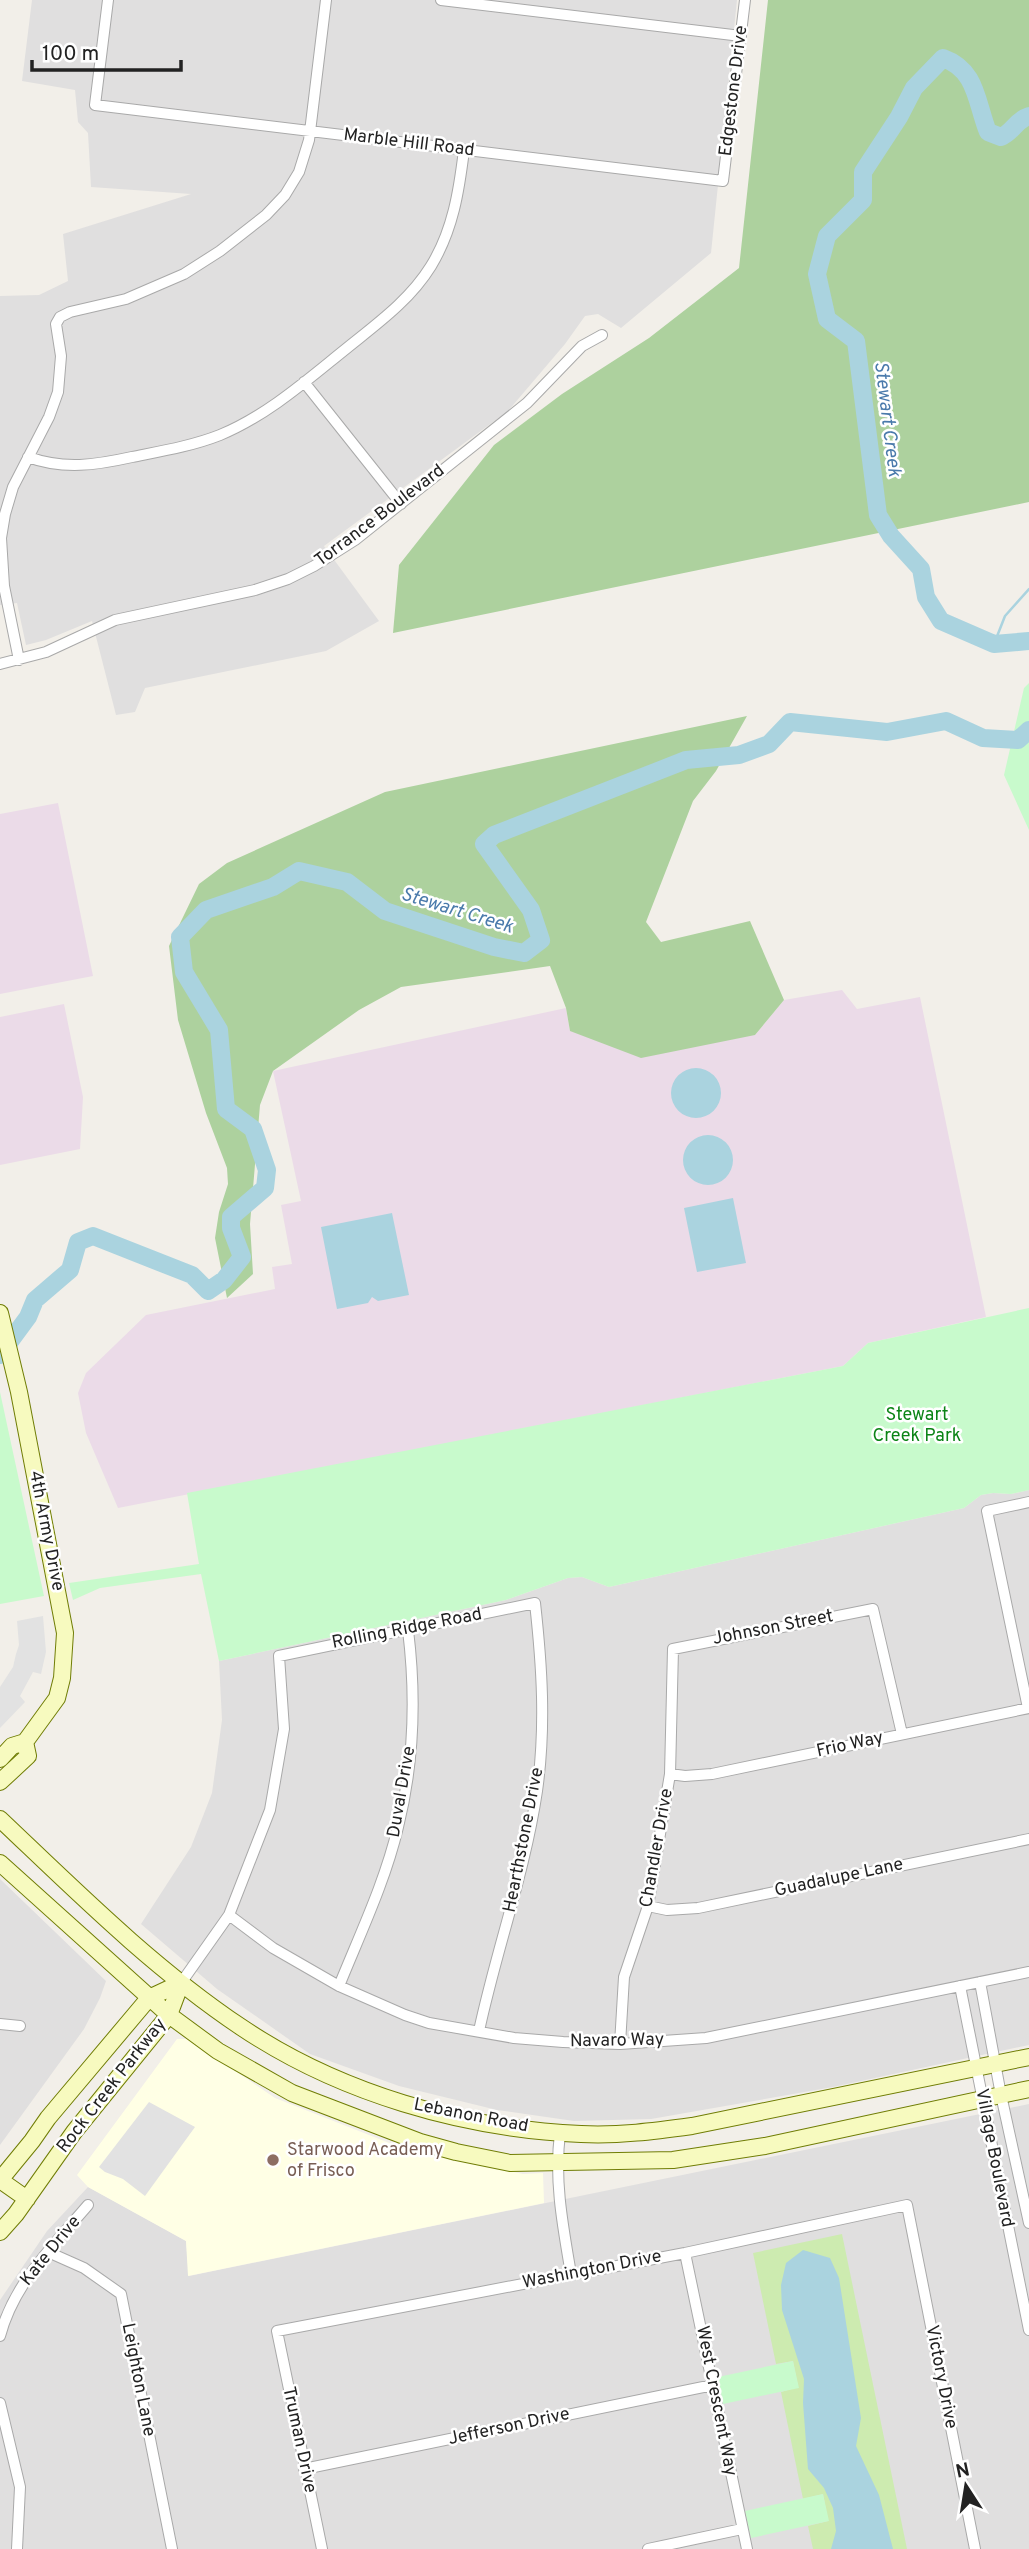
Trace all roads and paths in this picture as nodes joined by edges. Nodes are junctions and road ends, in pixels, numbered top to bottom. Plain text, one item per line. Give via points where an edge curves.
1 (108, 0) edge
2 (326, 0) edge
3 (441, 0) edge
4 (745, 0) edge
5 (741, 36) junction
6 (310, 131) junction
7 (464, 150) junction
8 (723, 181) joint
9 (602, 335) dead end
10 (304, 382) junction
11 (28, 457) junction
12 (401, 504) junction
13 (19, 660) junction
14 (0, 664) edge
15 (0, 1313) edge
16 (1029, 1502) edge
17 (535, 1603) joint
18 (408, 1630) junction
19 (673, 1649) joint
20 (1028, 1708) edge
21 (902, 1734) junction
22 (25, 1742) junction
23 (0, 1759) edge
24 (670, 1774) junction
25 (0, 1783) edge
26 (0, 1819) edge
27 (1029, 1839) edge
28 (0, 1863) edge
29 (648, 1906) junction
30 (229, 1916) junction
31 (1029, 1972) edge
32 (980, 1982) junction
33 (181, 1983) junction
34 (339, 1986) junction
35 (960, 1986) junction
36 (149, 1998) junction
37 (169, 2015) junction
38 (0, 2024) edge
39 (20, 2026) dead end
40 (480, 2031) junction
41 (620, 2044) junction
42 (1029, 2057) edge
43 (995, 2064) junction
44 (976, 2068) junction
45 (1029, 2089) edge
46 (1001, 2095) junction
47 (397, 2101) junction
48 (981, 2101) junction
49 (386, 2130) junction
50 (560, 2133) junction
51 (1014, 2157) junction
52 (994, 2161) junction
53 (556, 2162) junction
54 (0, 2180) edge
55 (27, 2199) junction
56 (88, 2205) dead end
57 (907, 2205) joint
58 (1029, 2223) edge
59 (0, 2232) edge
60 (48, 2252) junction
61 (685, 2253) junction
62 (571, 2274) junction
63 (1029, 2330) edge
64 (277, 2331) joint
65 (0, 2336) edge
66 (713, 2385) junction
67 (0, 2403) edge
68 (2, 2418) edge
69 (304, 2469) junction
70 (742, 2529) junction
71 (17, 2549) edge
72 (172, 2549) edge
73 (322, 2549) edge
74 (648, 2549) edge
75 (747, 2549) edge
76 (975, 2549) edge

1 - 6 street, Marble Hill Road via 95,106
2 - 6 street
3 - 5 street
4 - 5 street, Edgestone Drive
5 - 8 street, Edgestone Drive
6 - 7 street, Marble Hill Road
6 - 11 street via 303,163 285,195 216,254 151,290 60,317 58,392
7 - 8 street, Marble Hill Road
7 - 10 street via 453,217 423,279 387,317
9 - 12 street, Torrance Boulevard via 582,346 533,398
10 - 11 street via 247,422 188,445 86,466 63,466
10 - 12 street
11 - 13 street via 9,498 1,546
12 - 13 street, Torrance Boulevard via 339,551 288,579 123,618
13 - 14 street, Torrance Boulevard
15 - 22 main road, 4th Army Drive via 65,1633 57,1698
16 - 20 street via 987,1511
17 - 18 street, Rolling Ridge Road
17 - 40 street, Hearthstone Drive via 543,1701 536,1793
18 - 30 street, Rolling Ridge Road via 279,1656 284,1728 275,1787
18 - 34 street, Duval Drive via 412,1742 399,1826
19 - 21 street, Johnson Street via 873,1609
19 - 24 street, Chandler Drive
20 - 21 street, Frio Way
21 - 24 street, Frio Way via 712,1773
22 - 23 main road, 4th Army Drive via 12,1746
22 - 25 main road, 4th Army Drive via 28,1756
24 - 29 street, Chandler Drive
26 - 33 main road, Lebanon Road via 110,1924
27 - 29 street, Guadalupe Lane via 698,1908
28 - 36 main road, Lebanon Road
29 - 41 street, Chandler Drive via 624,1977
30 - 33 street
30 - 34 street, Navaro Way
31 - 32 street, Navaro Way
32 - 35 street, Navaro Way
32 - 43 street, Village Boulevard
33 - 36 main road, Rock Creek Parkway
33 - 37 main road, Rock Creek Parkway
33 - 47 main road, Lebanon Road via 283,2053
34 - 40 street, Navaro Way via 429,2023
35 - 41 street, Navaro Way via 706,2038
35 - 44 street, Village Boulevard
36 - 37 main road, Lebanon Road
36 - 54 main road, Rock Creek Parkway
37 - 49 main road, Lebanon Road via 260,2077
37 - 55 main road, Rock Creek Parkway via 74,2132
38 - 39 street
40 - 41 street, Navaro Way
42 - 43 main road, Lebanon Road
43 - 44 main road, Lebanon Road
43 - 46 street, Village Boulevard
44 - 48 street, Village Boulevard
44 - 50 main road, Lebanon Road via 692,2126 639,2133
45 - 46 main road, Lebanon Road
46 - 48 main road, Lebanon Road
46 - 51 street, Village Boulevard
47 - 49 main road
47 - 50 main road, Lebanon Road via 448,2116
48 - 52 street, Village Boulevard
48 - 53 main road, Lebanon Road via 765,2146 673,2160
49 - 53 main road, Lebanon Road via 510,2163
50 - 53 street
51 - 52 street
51 - 58 street, Village Boulevard
52 - 63 street, Village Boulevard
53 - 62 street
54 - 55 main road
55 - 59 main road, Rock Creek Parkway
56 - 60 street, Kate Drive
57 - 61 street, Washington Drive
57 - 76 street, Victory Drive
60 - 65 street, Kate Drive via 23,2281
60 - 72 street, Leighton Lane via 121,2294
61 - 62 street, Washington Drive
61 - 66 street, West Crescent Way
62 - 64 street, Washington Drive
64 - 69 street, Truman Drive
66 - 69 street, Jefferson Drive
66 - 70 street, West Crescent Way
67 - 68 street
68 - 71 street via 20,2487
69 - 73 street, Truman Drive
70 - 74 street
70 - 75 street, West Crescent Way

